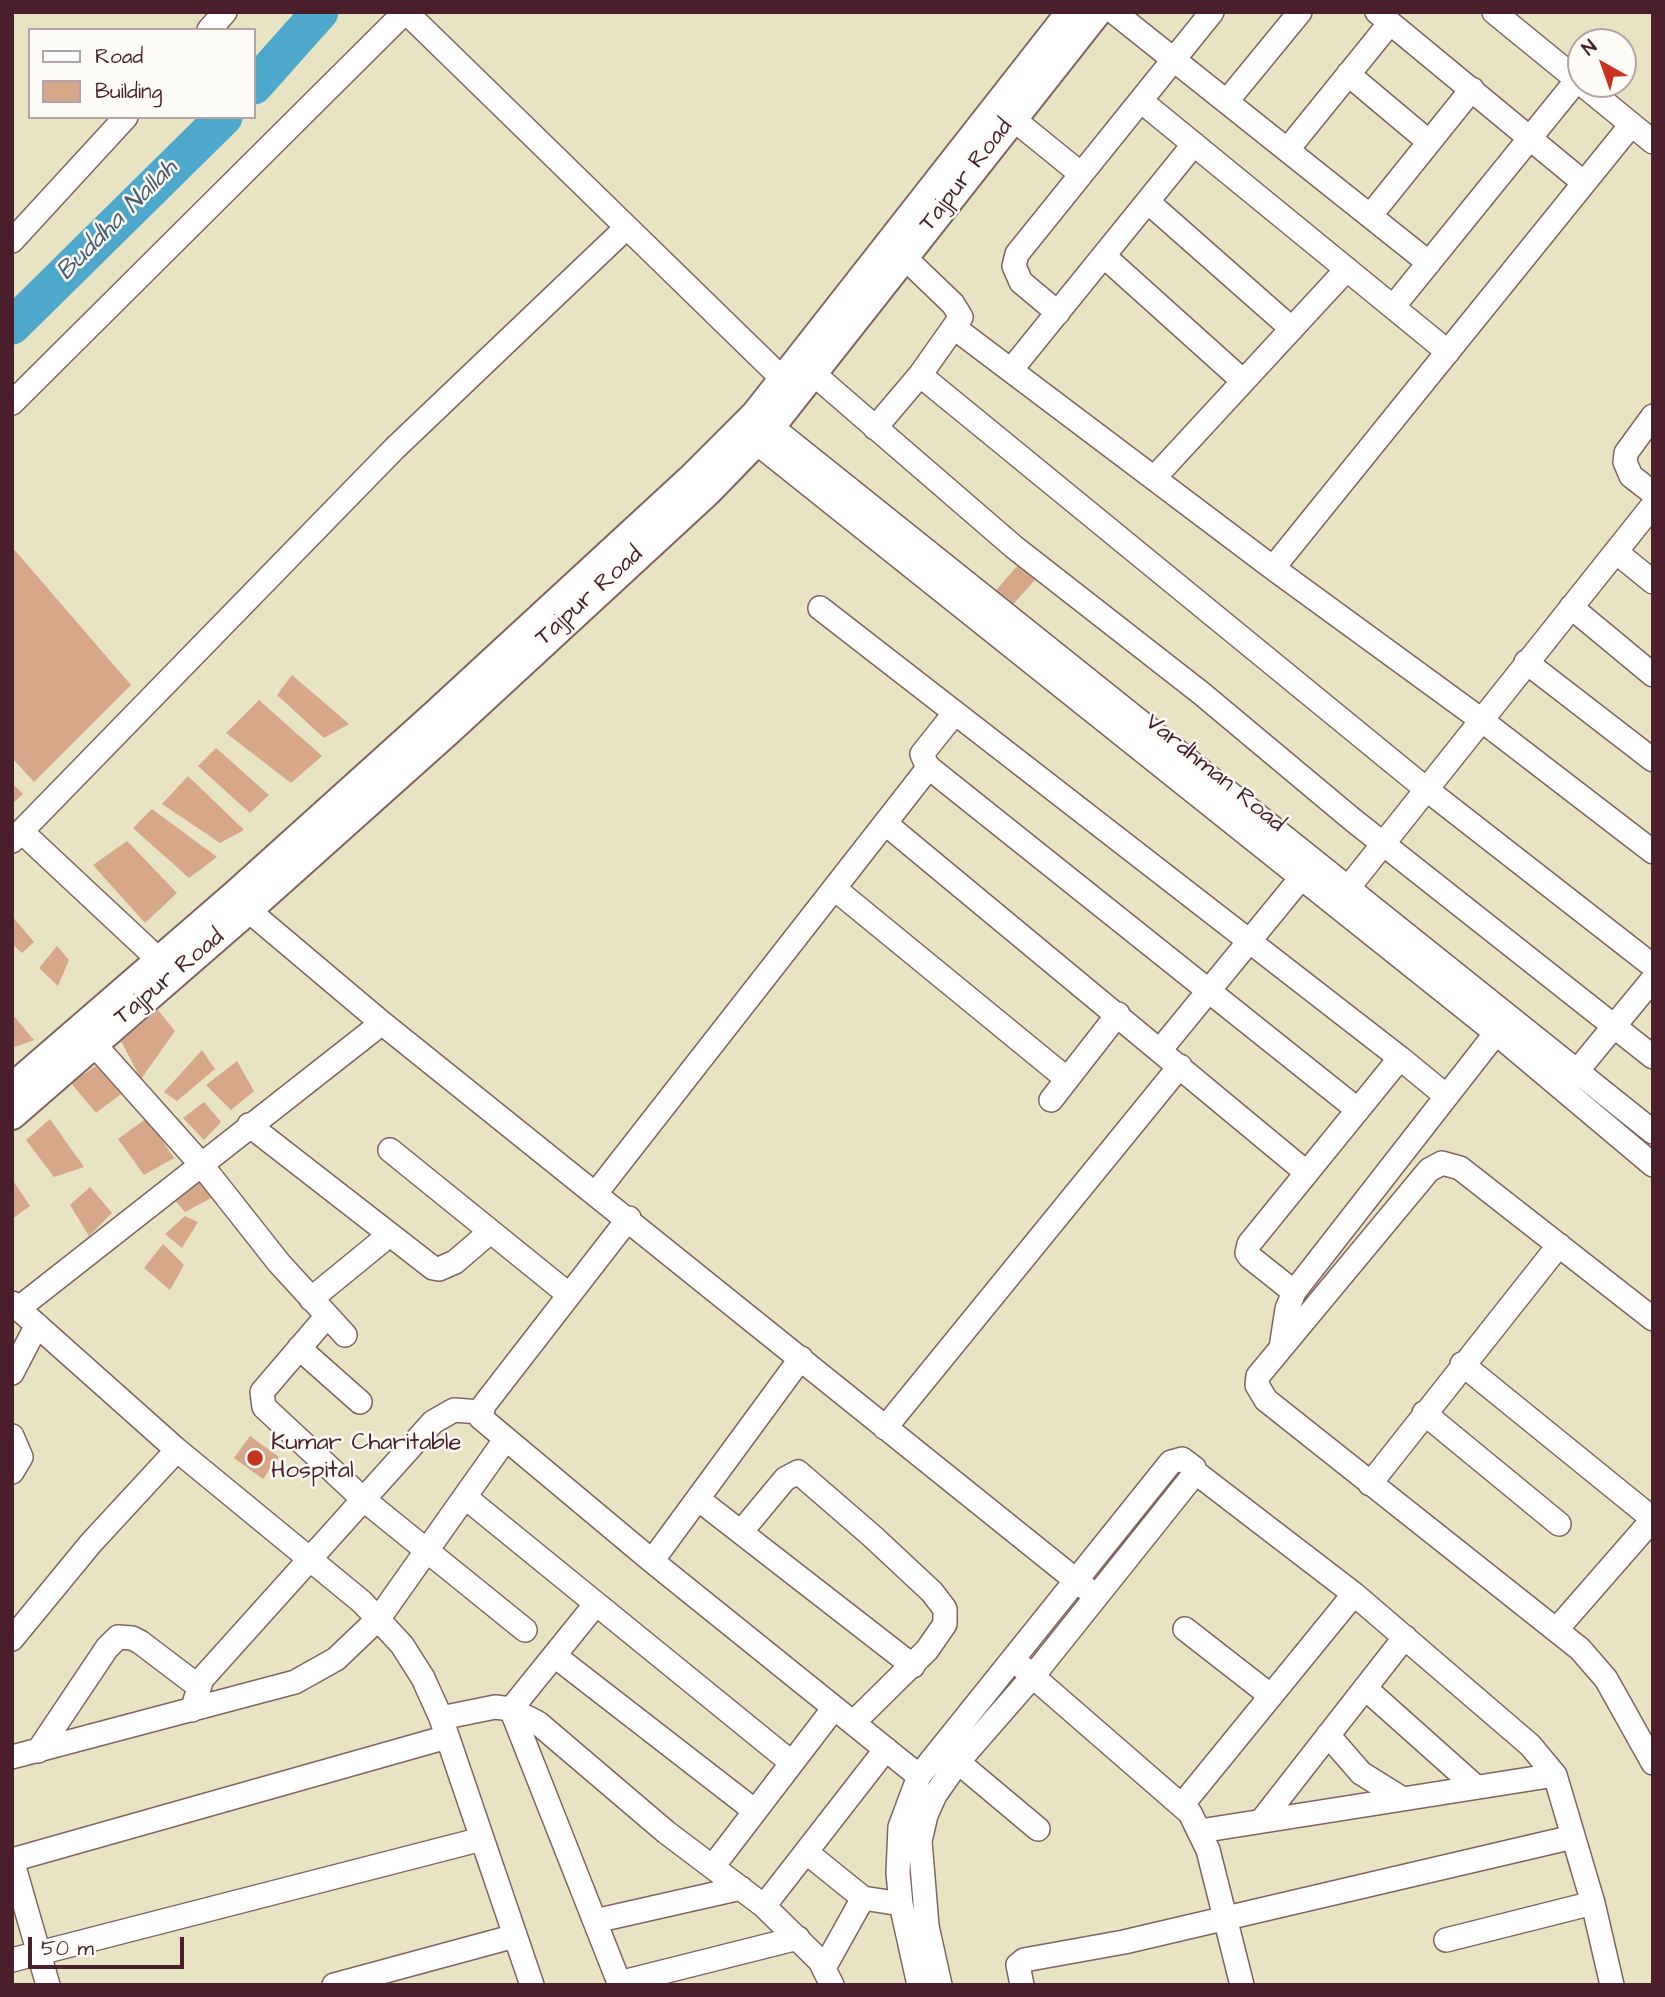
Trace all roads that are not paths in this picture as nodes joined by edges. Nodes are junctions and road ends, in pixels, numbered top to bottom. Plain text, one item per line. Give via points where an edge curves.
1 (225, 12) edge
2 (406, 12) edge
3 (1071, 12) edge
4 (1097, 12) edge
5 (1114, 12) edge
6 (1212, 12) edge
7 (1300, 12) edge
8 (1494, 12) edge
9 (1383, 18) edge
10 (211, 28) edge
11 (1175, 58) junction
12 (1567, 72) edge
13 (1348, 74) junction
14 (1472, 89) junction
15 (1567, 97) edge
16 (1599, 98) edge
17 (1141, 101) junction
18 (1227, 101) junction
19 (1012, 118) junction
20 (123, 119) edge
21 (1632, 125) junction
22 (1531, 137) junction
23 (1429, 142) junction
24 (1653, 142) edge
25 (1194, 144) junction
26 (1287, 149) junction
27 (1081, 174) junction
28 (1584, 183) junction
29 (1148, 202) junction
30 (1370, 216) junction
31 (626, 228) junction
32 (12, 241) edge
33 (904, 256) junction
34 (1104, 256) junction
35 (1429, 263) junction
36 (1347, 269) junction
37 (1393, 307) junction
38 (1058, 313) junction
39 (956, 329) junction
40 (1292, 329) junction
41 (1448, 352) junction
42 (1012, 370) junction
43 (920, 375) junction
44 (798, 377) junction
45 (1243, 381) junction
46 (12, 403) edge
47 (1653, 416) edge
48 (755, 427) junction
49 (875, 428) junction
50 (1155, 477) junction
51 (1653, 494) edge
52 (1653, 505) edge
53 (1616, 552) junction
54 (1273, 568) junction
55 (1653, 582) edge
56 (1571, 607) junction
57 (820, 608) dead end
58 (1526, 662) junction
59 (1653, 674) edge
60 (954, 714) junction
61 (1480, 719) junction
62 (1653, 761) edge
63 (929, 767) junction
64 (1426, 789) junction
65 (886, 824) junction
66 (17, 836) edge
67 (1382, 843) junction
68 (1653, 852) edge
69 (1301, 878) junction
70 (1348, 888) junction
71 (835, 889) junction
72 (248, 910) junction
73 (1251, 940) junction
74 (159, 960) junction
75 (1653, 966) edge
76 (1653, 979) edge
77 (1210, 992) junction
78 (1118, 1014) junction
79 (382, 1023) junction
80 (1614, 1027) junction
81 (1496, 1033) junction
82 (93, 1043) junction
83 (1161, 1049) junction
84 (1653, 1057) edge
85 (1400, 1058) junction
86 (1180, 1066) junction
87 (1576, 1071) junction
88 (1067, 1079) junction
89 (12, 1088) edge
90 (1562, 1089) junction
91 (1445, 1095) junction
92 (1051, 1100) dead end
93 (1358, 1110) junction
94 (12, 1115) edge
95 (249, 1125) junction
96 (1653, 1132) edge
97 (390, 1150) dead end
98 (200, 1163) junction
99 (1653, 1165) edge
100 (1307, 1173) junction
101 (596, 1193) junction
102 (629, 1219) junction
103 (490, 1231) junction
104 (388, 1236) junction
105 (1559, 1245) junction
106 (1294, 1292) junction
107 (568, 1294) junction
108 (311, 1299) junction
109 (16, 1305) edge
110 (327, 1316) junction
111 (1653, 1319) edge
112 (37, 1325) junction
113 (345, 1335) dead end
114 (299, 1348) junction
115 (1281, 1348) junction
116 (802, 1358) junction
117 (1462, 1364) junction
118 (12, 1373) edge
119 (360, 1402) dead end
120 (480, 1412) junction
121 (1424, 1413) junction
122 (885, 1428) junction
123 (12, 1436) edge
124 (505, 1440) junction
125 (177, 1450) junction
126 (12, 1472) edge
127 (1195, 1472) junction
128 (1370, 1484) junction
129 (466, 1497) junction
130 (363, 1499) junction
131 (698, 1499) junction
132 (1559, 1524) dead end
133 (741, 1532) junction
134 (428, 1550) junction
135 (310, 1558) junction
136 (652, 1562) junction
137 (1077, 1581) junction
138 (1354, 1594) junction
139 (1097, 1596) junction
140 (595, 1605) junction
141 (379, 1619) junction
142 (1185, 1629) dead end
143 (1557, 1629) junction
144 (524, 1630) dead end
145 (1405, 1637) junction
146 (12, 1639) edge
147 (555, 1656) junction
148 (1014, 1660) junction
149 (913, 1666) junction
150 (1033, 1676) junction
151 (198, 1686) junction
152 (1365, 1688) junction
153 (1271, 1696) junction
154 (834, 1708) junction
155 (511, 1709) junction
156 (192, 1710) junction
157 (853, 1723) junction
158 (444, 1728) junction
159 (1328, 1735) junction
160 (886, 1749) junction
161 (38, 1751) junction
162 (12, 1757) edge
163 (958, 1762) junction
164 (792, 1763) junction
165 (1653, 1763) edge
166 (1555, 1775) junction
167 (919, 1776) junction
168 (1476, 1787) junction
169 (1401, 1798) junction
170 (1182, 1805) junction
171 (755, 1811) junction
172 (1262, 1819) junction
173 (1038, 1829) dead end
174 (1200, 1831) junction
175 (1573, 1837) junction
176 (482, 1839) junction
177 (806, 1852) junction
178 (12, 1860) edge
179 (714, 1865) junction
180 (741, 1888) junction
181 (863, 1898) junction
182 (1593, 1903) junction
183 (901, 1904) junction
184 (764, 1906) junction
185 (1224, 1917) junction
186 (594, 1921) junction
187 (515, 1936) junction
188 (798, 1938) junction
189 (1446, 1940) dead end
190 (39, 1952) junction
191 (12, 1960) edge
192 (828, 1977) edge
193 (619, 1984) edge
194 (48, 1985) edge
195 (334, 1985) edge
196 (532, 1985) edge
197 (919, 1985) edge
198 (940, 1985) edge
199 (1022, 1985) edge
200 (1242, 1985) edge
201 (1612, 1985) edge

1 - 10 street
2 - 31 street
2 - 46 street
3 - 44 main road, Tajpur Road
4 - 19 main road, Tajpur Road
5 - 11 street
6 - 11 street
7 - 18 street
8 - 12 street
9 - 13 street
9 - 14 street
11 - 17 street
11 - 18 street
13 - 23 street
13 - 26 street
14 - 22 street
14 - 23 street
15 - 22 street
16 - 21 street
17 - 25 street
17 - 27 street
18 - 26 street
19 - 27 street
19 - 33 main road, Tajpur Road
20 - 32 street
21 - 24 street
21 - 28 street
22 - 28 street
22 - 35 street
23 - 30 street
25 - 29 street
25 - 36 street
26 - 30 street
27 - 38 street via 1014,261 1020,282
28 - 41 street
29 - 34 street
29 - 40 street
30 - 35 street
31 - 44 street
31 - 66 street via 395,448
33 - 39 street via 958,308 961,317
33 - 44 main road, Tajpur Road
34 - 38 street
34 - 45 street
35 - 37 street
36 - 37 street
36 - 40 street
37 - 41 street
38 - 42 street
39 - 42 street
39 - 43 street
40 - 45 street
41 - 54 street
42 - 50 street
43 - 49 street
43 - 64 street
44 - 48 main road, Tajpur Road
44 - 49 street
45 - 50 street
47 - 51 street via 1626,453 1625,462 1631,476
48 - 69 street, Vardhman Road
48 - 70 street, Vardhman Road
48 - 72 main road, Tajpur Road via 706,492
48 - 74 main road, Tajpur Road via 692,477 435,715
49 - 67 street via 1014,547
50 - 54 street
52 - 53 street
53 - 55 street
53 - 56 street
54 - 61 street
56 - 58 street
56 - 59 street
57 - 60 street
58 - 61 street
58 - 62 street
60 - 63 street via 922,754
60 - 73 street
61 - 64 street
61 - 68 street
63 - 65 street
63 - 77 street
64 - 67 street
64 - 75 street
65 - 71 street
65 - 78 street
66 - 74 street
67 - 70 street
67 - 80 street
69 - 73 street
69 - 81 street, Vardhman Road
70 - 87 street, Vardhman Road
71 - 88 street
71 - 101 street
72 - 79 street
72 - 82 main road, Tajpur Road
73 - 77 street
73 - 85 street
74 - 89 main road, Tajpur Road
76 - 80 street
77 - 83 street
77 - 93 street
78 - 83 street
78 - 88 street
79 - 95 street
79 - 101 street
80 - 84 street
80 - 87 street
81 - 90 street, Vardhman Road
81 - 91 street
82 - 94 main road, Tajpur Road
82 - 98 street
83 - 86 street
85 - 91 street
85 - 93 street
86 - 100 street
86 - 122 street
87 - 90 street
87 - 96 street, Vardhman Road
88 - 92 street
90 - 99 street, Vardhman Road
91 - 106 street
93 - 100 street
95 - 98 street
95 - 104 street
97 - 103 street
98 - 108 street
98 - 109 street
100 - 106 street via 1247,1248 1250,1256
101 - 102 street
102 - 107 street
102 - 116 street
103 - 104 street via 455,1262 439,1269
103 - 107 street
104 - 108 street
105 - 111 street
105 - 115 street via 1460,1168 1443,1163 1435,1166
105 - 117 street
106 - 115 street
107 - 120 street
108 - 110 street
109 - 112 street
110 - 113 street
110 - 114 street
112 - 118 street
112 - 125 street
114 - 119 street
114 - 130 street via 262,1392 261,1402
115 - 128 street via 1258,1376 1260,1392
116 - 122 street
116 - 131 street
117 - 121 street
117 - 143 street via 1653,1519
120 - 124 street via 486,1424
120 - 130 street via 463,1409 443,1414
121 - 128 street
121 - 132 street
122 - 137 street
123 - 126 street via 20,1457
124 - 129 street
124 - 136 street
125 - 135 street
125 - 146 street via 91,1543
127 - 137 street via 1186,1462 1173,1461
127 - 138 street
127 - 139 street
128 - 143 street
129 - 134 street
129 - 140 street
130 - 134 street
130 - 135 street
131 - 133 street
131 - 136 street
133 - 149 street
133 - 149 street via 785,1479 793,1473 803,1475 945,1609 945,1624
134 - 141 street
134 - 144 street
135 - 141 street
135 - 151 street
136 - 154 street
137 - 139 street
137 - 148 street
138 - 145 street
138 - 153 street
139 - 150 street
140 - 147 street
140 - 164 street
141 - 156 street via 336,1659 305,1677
141 - 158 street via 423,1678
142 - 153 street
143 - 165 street via 1606,1679
145 - 152 street
145 - 166 street via 1530,1745
147 - 155 street
147 - 171 street
148 - 150 street
148 - 167 street
149 - 157 street
150 - 163 street
150 - 170 street
151 - 156 street
151 - 161 street via 140,1642 118,1637
152 - 159 street
152 - 168 street
153 - 170 street
154 - 157 street
154 - 164 street
155 - 158 street via 484,1708
155 - 179 street via 538,1723 645,1814
155 - 186 street
156 - 161 street
157 - 160 street
158 - 176 street
158 - 178 street
159 - 169 street via 1361,1773
159 - 172 street
160 - 167 street
160 - 177 street
161 - 162 street
163 - 173 street
163 - 198 street via 935,1795 920,1841 927,1926
164 - 171 street
166 - 168 street
166 - 175 street
167 - 183 street via 900,1827
168 - 169 street
169 - 172 street
170 - 174 street
171 - 179 street
172 - 174 street
174 - 185 street
175 - 182 street
175 - 185 street
176 - 187 street
176 - 190 street
177 - 181 street
177 - 184 street
178 - 190 street
179 - 180 street
180 - 184 street
180 - 186 street
181 - 183 street
181 - 192 street
182 - 189 street
182 - 201 street
183 - 197 street
184 - 188 street
185 - 199 street via 1024,1960 1018,1965
185 - 200 street
186 - 193 street
187 - 195 street
187 - 196 street
188 - 192 street
188 - 193 street
190 - 191 street
190 - 194 street

